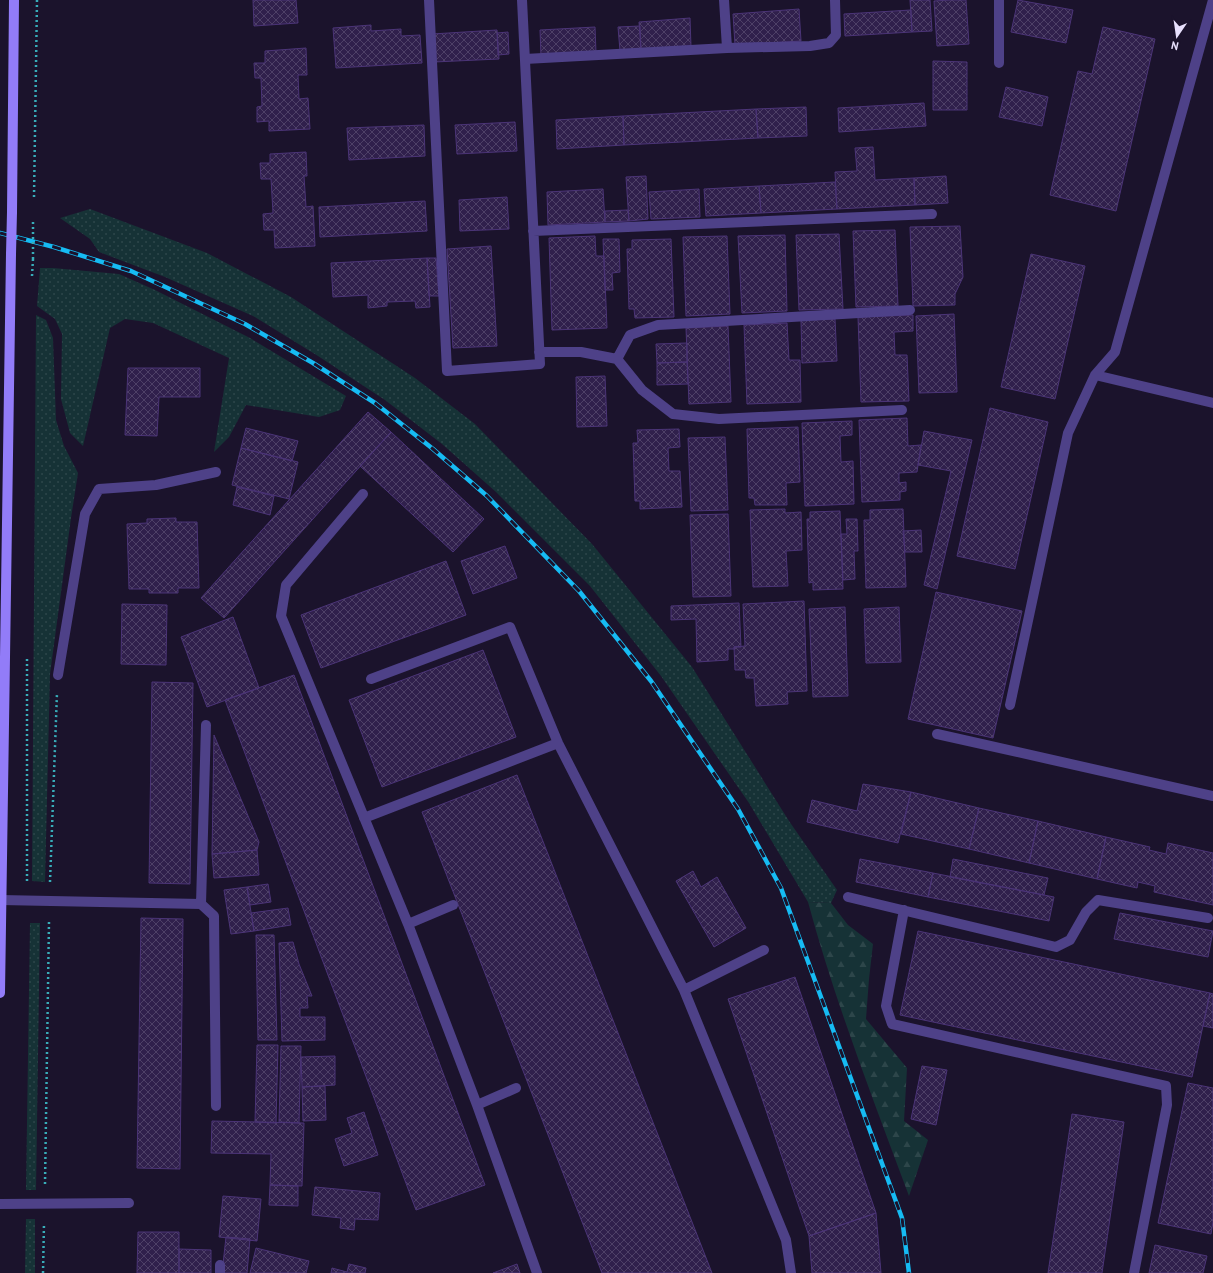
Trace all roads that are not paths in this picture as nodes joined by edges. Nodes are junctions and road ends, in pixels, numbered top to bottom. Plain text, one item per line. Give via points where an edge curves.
1 (14, 0) edge
2 (429, 0) edge
3 (522, 0) edge
4 (724, 0) edge
5 (835, 0) edge
6 (999, 0) edge
7 (1213, 0) edge
8 (727, 48) junction
9 (525, 59) junction
10 (999, 63) dead end
11 (932, 214) dead end
12 (533, 231) junction
13 (910, 310) dead end
14 (539, 352) junction
15 (617, 359) junction
16 (1095, 375) junction
17 (1213, 403) edge
18 (902, 410) dead end
19 (216, 472) dead end
20 (363, 494) dead end
21 (58, 675) road end
22 (371, 679) dead end
23 (1010, 706) dead end
24 (206, 725) dead end
25 (937, 734) dead end
26 (558, 743) junction
27 (1213, 796) edge
28 (364, 818) junction
29 (848, 897) dead end
30 (1, 900) junction
31 (201, 904) junction
32 (453, 905) dead end
33 (904, 910) junction
34 (1208, 918) dead end
35 (408, 924) junction
36 (764, 950) dead end
37 (684, 990) junction
38 (0, 993) edge
39 (516, 1088) dead end
40 (477, 1105) junction
41 (216, 1106) dead end
42 (129, 1203) dead end
43 (0, 1204) edge
44 (538, 1273) edge
45 (791, 1273) edge
46 (1134, 1273) edge

1 - 30 main road, bridge
2 - 14 street via 448,371 540,364
3 - 9 street
4 - 8 street
5 - 8 street via 836,35 829,43 810,46
6 - 10 street
7 - 16 street via 1115,352
8 - 9 street
9 - 12 street
11 - 12 street
12 - 14 street
13 - 15 street via 658,326 630,335
14 - 15 street via 581,352
15 - 18 street via 642,390 673,414 719,419
16 - 17 street
16 - 23 street via 1068,433
19 - 21 street via 156,485 99,489 85,514
20 - 28 street via 286,585 281,616
22 - 26 street via 510,626
24 - 31 street
25 - 27 street
26 - 28 street
26 - 37 street
28 - 35 street
29 - 33 street
30 - 31 street
30 - 38 main road
31 - 41 street via 214,916
32 - 35 street
33 - 34 street via 1056,947 1070,940 1086,912 1098,900
33 - 46 street via 886,1006 892,1024 1166,1086 1167,1105
35 - 40 street
36 - 37 street
37 - 45 street via 786,1240
39 - 40 street
40 - 44 street
42 - 43 street

